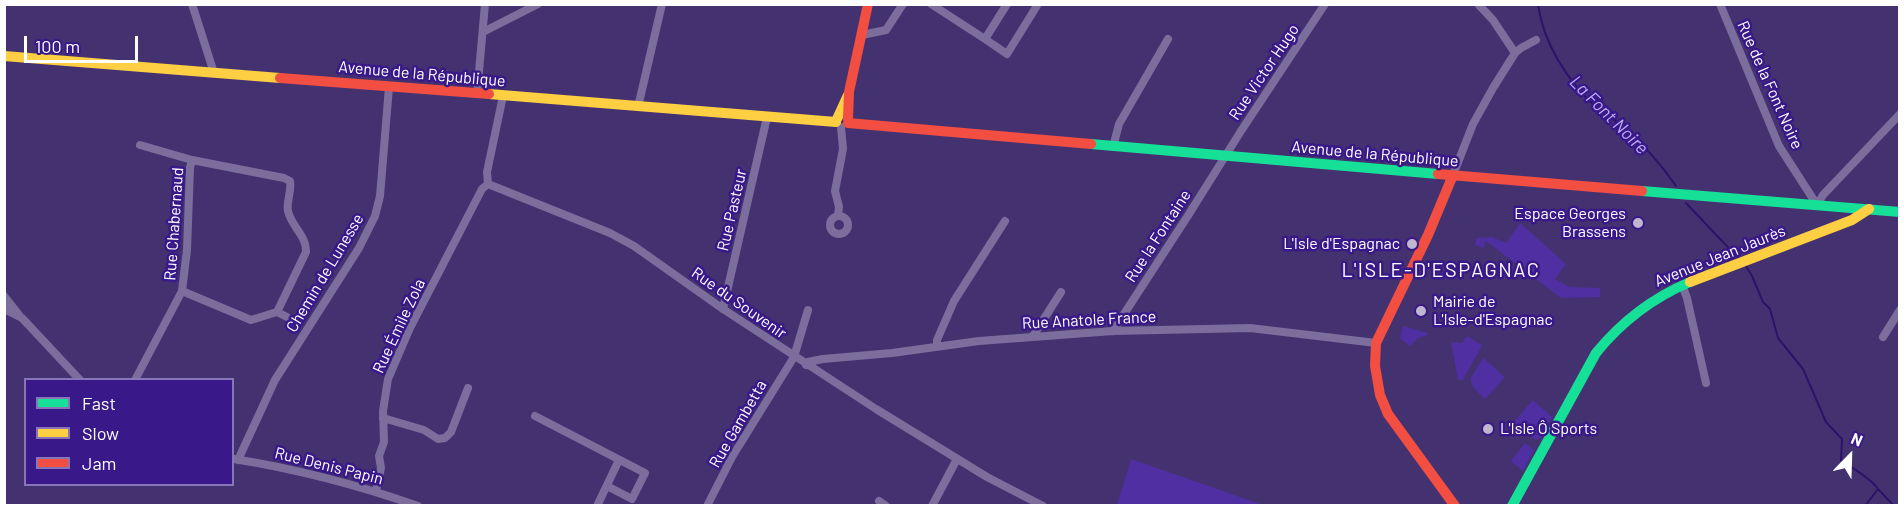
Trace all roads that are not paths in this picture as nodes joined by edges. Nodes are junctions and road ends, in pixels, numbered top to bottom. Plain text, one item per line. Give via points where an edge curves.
1 (485, 4) edge
2 (538, 4) edge
3 (662, 4) edge
4 (868, 4) edge
5 (903, 4) edge
6 (931, 4) edge
7 (1007, 4) edge
8 (1038, 4) edge
9 (1478, 4) edge
10 (1720, 4) edge
11 (1325, 5) edge
12 (193, 8) edge
13 (483, 32) junction
14 (862, 35) junction
15 (985, 39) junction
16 (1168, 39) dead end
17 (1536, 40) dead end
18 (1515, 53) junction
19 (4, 56) edge
20 (214, 73) junction
21 (389, 87) junction
22 (477, 94) junction
23 (503, 96) junction
24 (638, 106) junction
25 (1899, 114) edge
26 (767, 117) junction
27 (842, 122) junction
28 (140, 145) dead end
29 (1113, 147) junction
30 (1226, 156) junction
31 (192, 160) junction
32 (1453, 175) junction
33 (488, 184) junction
34 (1817, 205) junction
35 (1842, 207) junction
36 (1869, 209) junction
37 (1899, 212) edge
38 (838, 216) dead end
39 (1005, 221) dead end
40 (1833, 226) junction
41 (1682, 285) junction
42 (182, 291) junction
43 (1061, 292) dead end
44 (4, 296) edge
45 (4, 309) edge
46 (723, 309) junction
47 (807, 310) dead end
48 (1899, 310) edge
49 (277, 312) junction
50 (286, 317) dead end
51 (22, 318) junction
52 (1113, 331) junction
53 (1033, 336) junction
54 (1883, 337) dead end
55 (1376, 343) junction
56 (937, 345) junction
57 (794, 357) junction
58 (806, 365) junction
59 (74, 372) junction
60 (134, 377) edge
61 (78, 378) edge
62 (84, 378) edge
63 (1706, 383) dead end
64 (468, 388) dead end
65 (535, 416) dead end
66 (383, 418) junction
67 (235, 459) edge
68 (957, 459) junction
69 (619, 460) junction
70 (607, 486) junction
71 (376, 491) junction
72 (418, 506) edge
73 (597, 506) edge
74 (707, 506) edge
75 (932, 506) edge
76 (1043, 506) edge
77 (1455, 506) edge
78 (1512, 506) edge

1 - 13 street
2 - 13 street
3 - 24 street
4 - 14 main road
5 - 14 street via 886,30
6 - 15 street
7 - 15 street
8 - 15 street via 1007,54
9 - 18 street
10 - 34 street, Rue de la Font Noire via 1779,146
11 - 30 street, Rue Victor Hugo
12 - 20 street
13 - 22 street
14 - 27 main road via 849,92 840,108
16 - 29 street via 1119,124
17 - 18 street
18 - 32 street via 1473,124
19 - 20 main road, Avenue de la République
20 - 21 main road, Avenue de la République
21 - 22 main road, Avenue de la République
21 - 67 street, Chemin de Lunesse via 375,216 275,380
22 - 23 main road, Avenue de la République
23 - 24 main road, Avenue de la République
23 - 33 street via 487,172
24 - 26 main road, Avenue de la République
25 - 34 street
26 - 27 main road, Avenue de la République
26 - 46 street, Rue Pasteur
27 - 29 main road, Avenue de la République
27 - 38 street via 843,149 835,191
28 - 31 street, Rue Chabernaud
29 - 30 main road, Avenue de la République
30 - 32 main road, Avenue de la République
30 - 52 street, Rue la Fontaine
31 - 42 street, Rue Chabernaud
31 - 49 street, Rue Chabernaud via 290,181 288,211 306,244 306,252
32 - 34 main road, Avenue de la République
32 - 55 main road
33 - 46 street, Rue du Souvenir via 610,233 659,262
33 - 66 street, Rue Émile Zola via 393,364
34 - 35 main road, Avenue de la République
35 - 36 main road, Avenue de la République
35 - 40 main road
36 - 37 main road, Avenue de la République
36 - 40 main road, Avenue Jean Jaurès
39 - 56 street via 954,301
40 - 41 main road, Avenue Jean Jaurès
41 - 63 street
41 - 78 main road, Avenue Jean Jaurès via 1645,304 1611,333 1584,373
42 - 49 street, Rue Chabernaud via 251,320
42 - 60 street, Rue Chabernaud
43 - 53 street
44 - 51 street
45 - 51 street
46 - 57 street, Rue du Souvenir
47 - 57 street, Rue Gambetta
48 - 54 street
49 - 50 street
51 - 59 street
52 - 53 street, Rue Anatole France
52 - 55 street, Rue Anatole France via 1250,328
53 - 56 street, Rue Anatole France
55 - 77 main road via 1377,381 1388,414
56 - 58 street, Rue Anatole France via 823,359
57 - 58 street, Rue du Souvenir
57 - 74 street, Rue Gambetta via 732,457
58 - 68 street, Rue du Souvenir
59 - 61 street
59 - 62 street
64 - 66 street via 445,438 438,439 424,430
65 - 69 street
66 - 71 street, Rue Émile Zola via 384,442
67 - 71 street, Rue Denis Papin
68 - 75 street
68 - 76 street, Rue du Souvenir
69 - 70 street
69 - 70 street via 645,473 632,499
70 - 73 street
71 - 72 street, Rue Denis Papin

